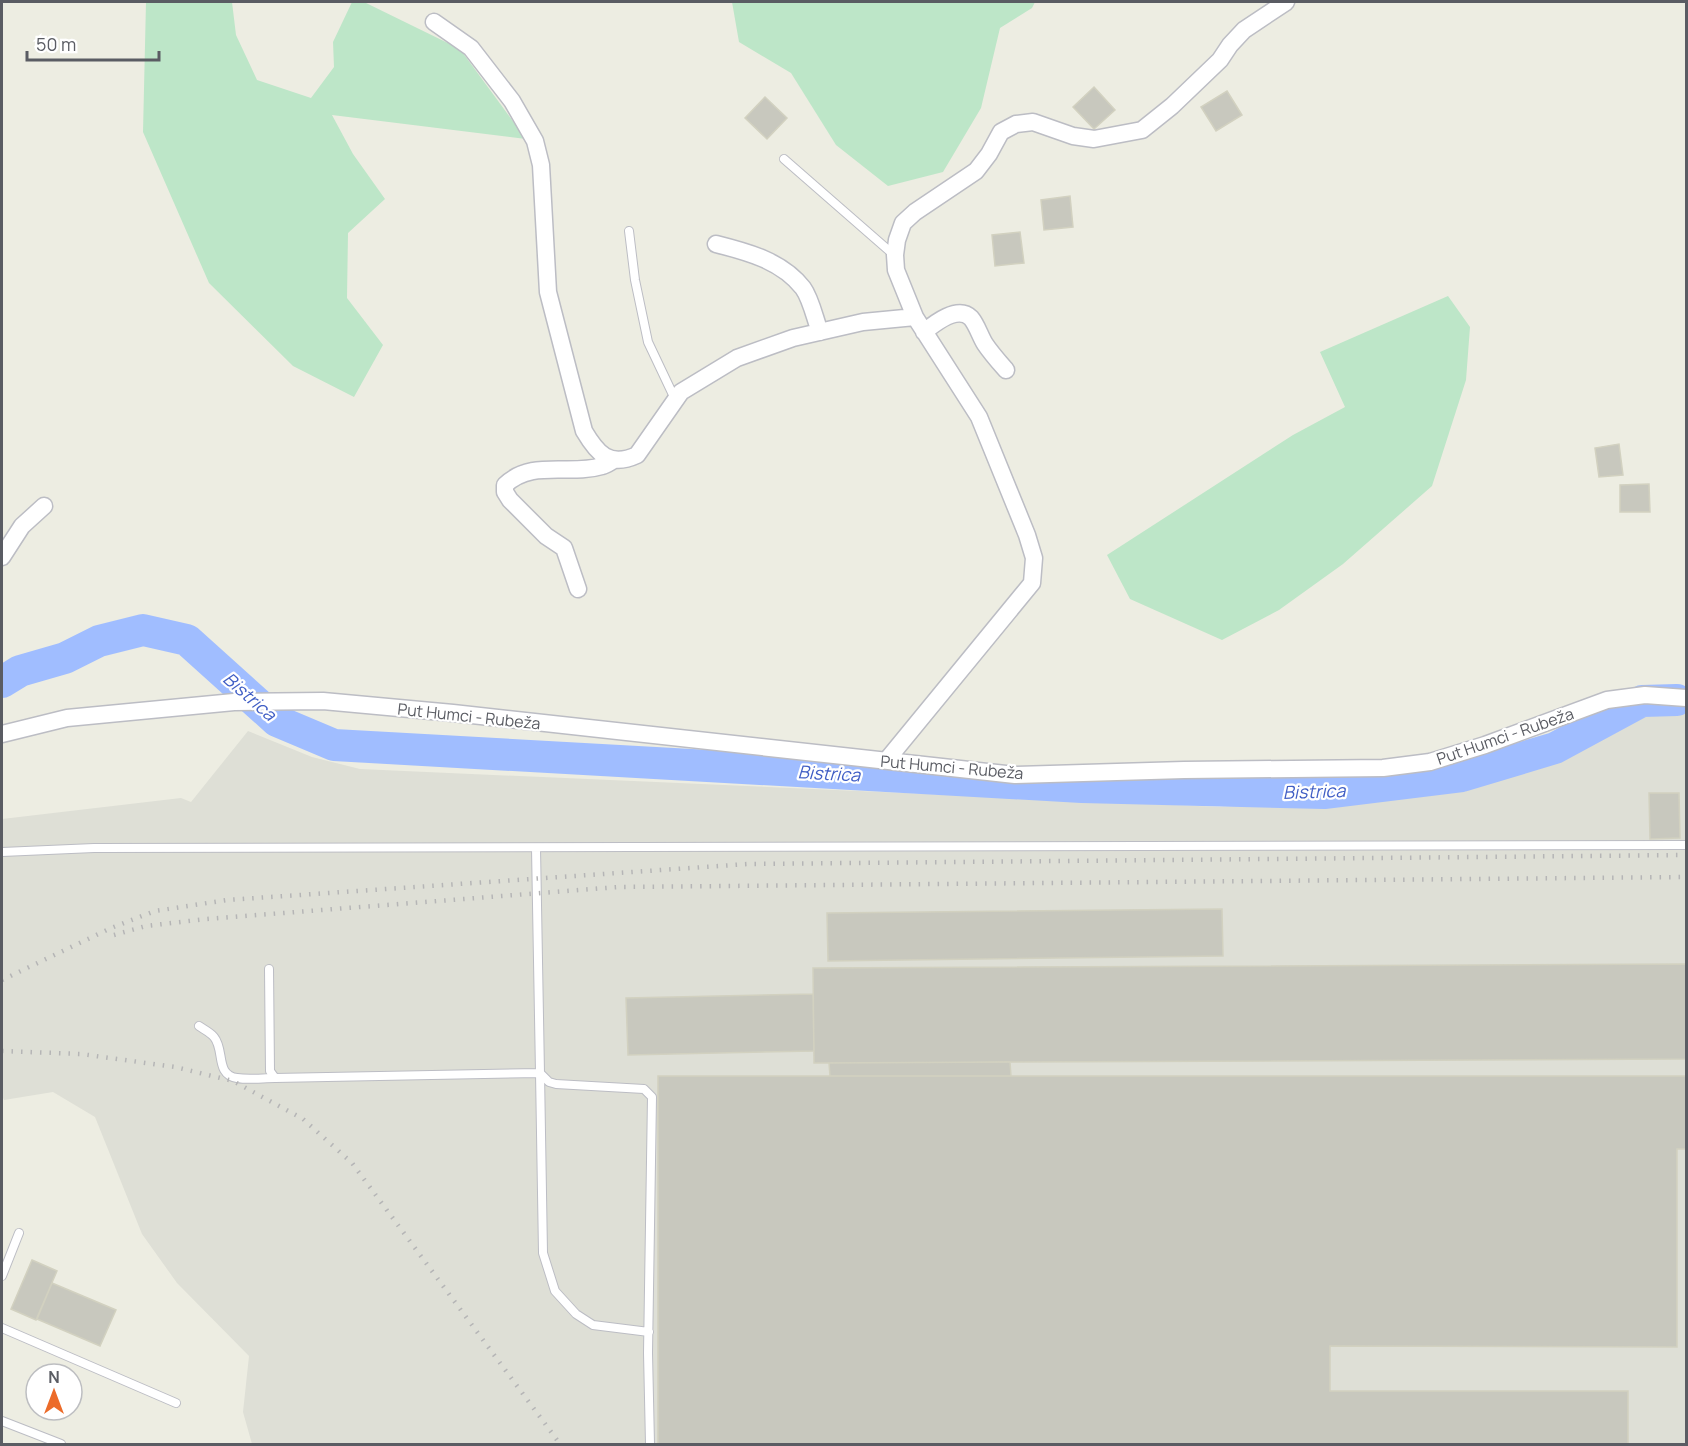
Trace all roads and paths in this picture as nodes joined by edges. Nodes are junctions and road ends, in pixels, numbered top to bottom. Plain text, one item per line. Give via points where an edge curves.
1 (1286, 2) edge
2 (434, 22) dead end
3 (784, 159) dead end
4 (629, 231) dead end
5 (716, 244) dead end
6 (895, 255) junction
7 (915, 317) junction
8 (820, 332) junction
9 (924, 332) junction
10 (1006, 370) dead end
11 (675, 399) junction
12 (614, 460) junction
13 (44, 506) dead end
14 (2, 557) edge
15 (578, 589) dead end
16 (1686, 698) edge
17 (2, 734) edge
18 (886, 761) junction
19 (1686, 845) edge
20 (536, 848) junction
21 (2, 852) edge
22 (268, 969) dead end
23 (199, 1026) dead end
24 (540, 1073) junction
25 (275, 1078) junction
26 (19, 1233) dead end
27 (2, 1276) edge
28 (2, 1328) edge
29 (649, 1332) junction
30 (176, 1403) dead end
31 (2, 1420) edge
32 (61, 1444) edge
33 (650, 1444) edge

1 - 6 street via 1244,30 1220,60 1142,130 1094,139 1034,122 1016,124 1001,132 976,171 903,223
2 - 12 street via 471,48 512,101 535,141 541,165 548,292 584,431 596,451
3 - 6 lane
4 - 11 lane via 648,342
5 - 8 street via 751,253 783,268 804,289
6 - 7 street via 896,270
7 - 8 street via 863,322
7 - 9 street
8 - 11 street via 737,358
9 - 10 street via 945,318 966,315
9 - 18 street via 979,417 1027,535 1035,569 1032,583
11 - 12 street via 637,455
12 - 15 street via 602,466 528,471 505,485 510,500 564,548
13 - 14 street via 22,526
16 - 18 street, Put Humci - Rubeža via 1645,695 1607,700 1485,746 1430,762 1383,768 1015,774
17 - 18 street, Put Humci - Rubeža via 68,718 234,702 323,701
19 - 20 lane
20 - 21 lane via 94,848
20 - 24 lane
22 - 25 lane via 270,1071
23 - 25 lane via 218,1043 223,1070 229,1076
24 - 25 lane
24 - 29 lane via 543,1253 555,1291 576,1314 593,1325
24 - 29 lane via 556,1084 644,1089 652,1097
26 - 27 lane
28 - 30 lane
29 - 33 lane
31 - 32 lane

